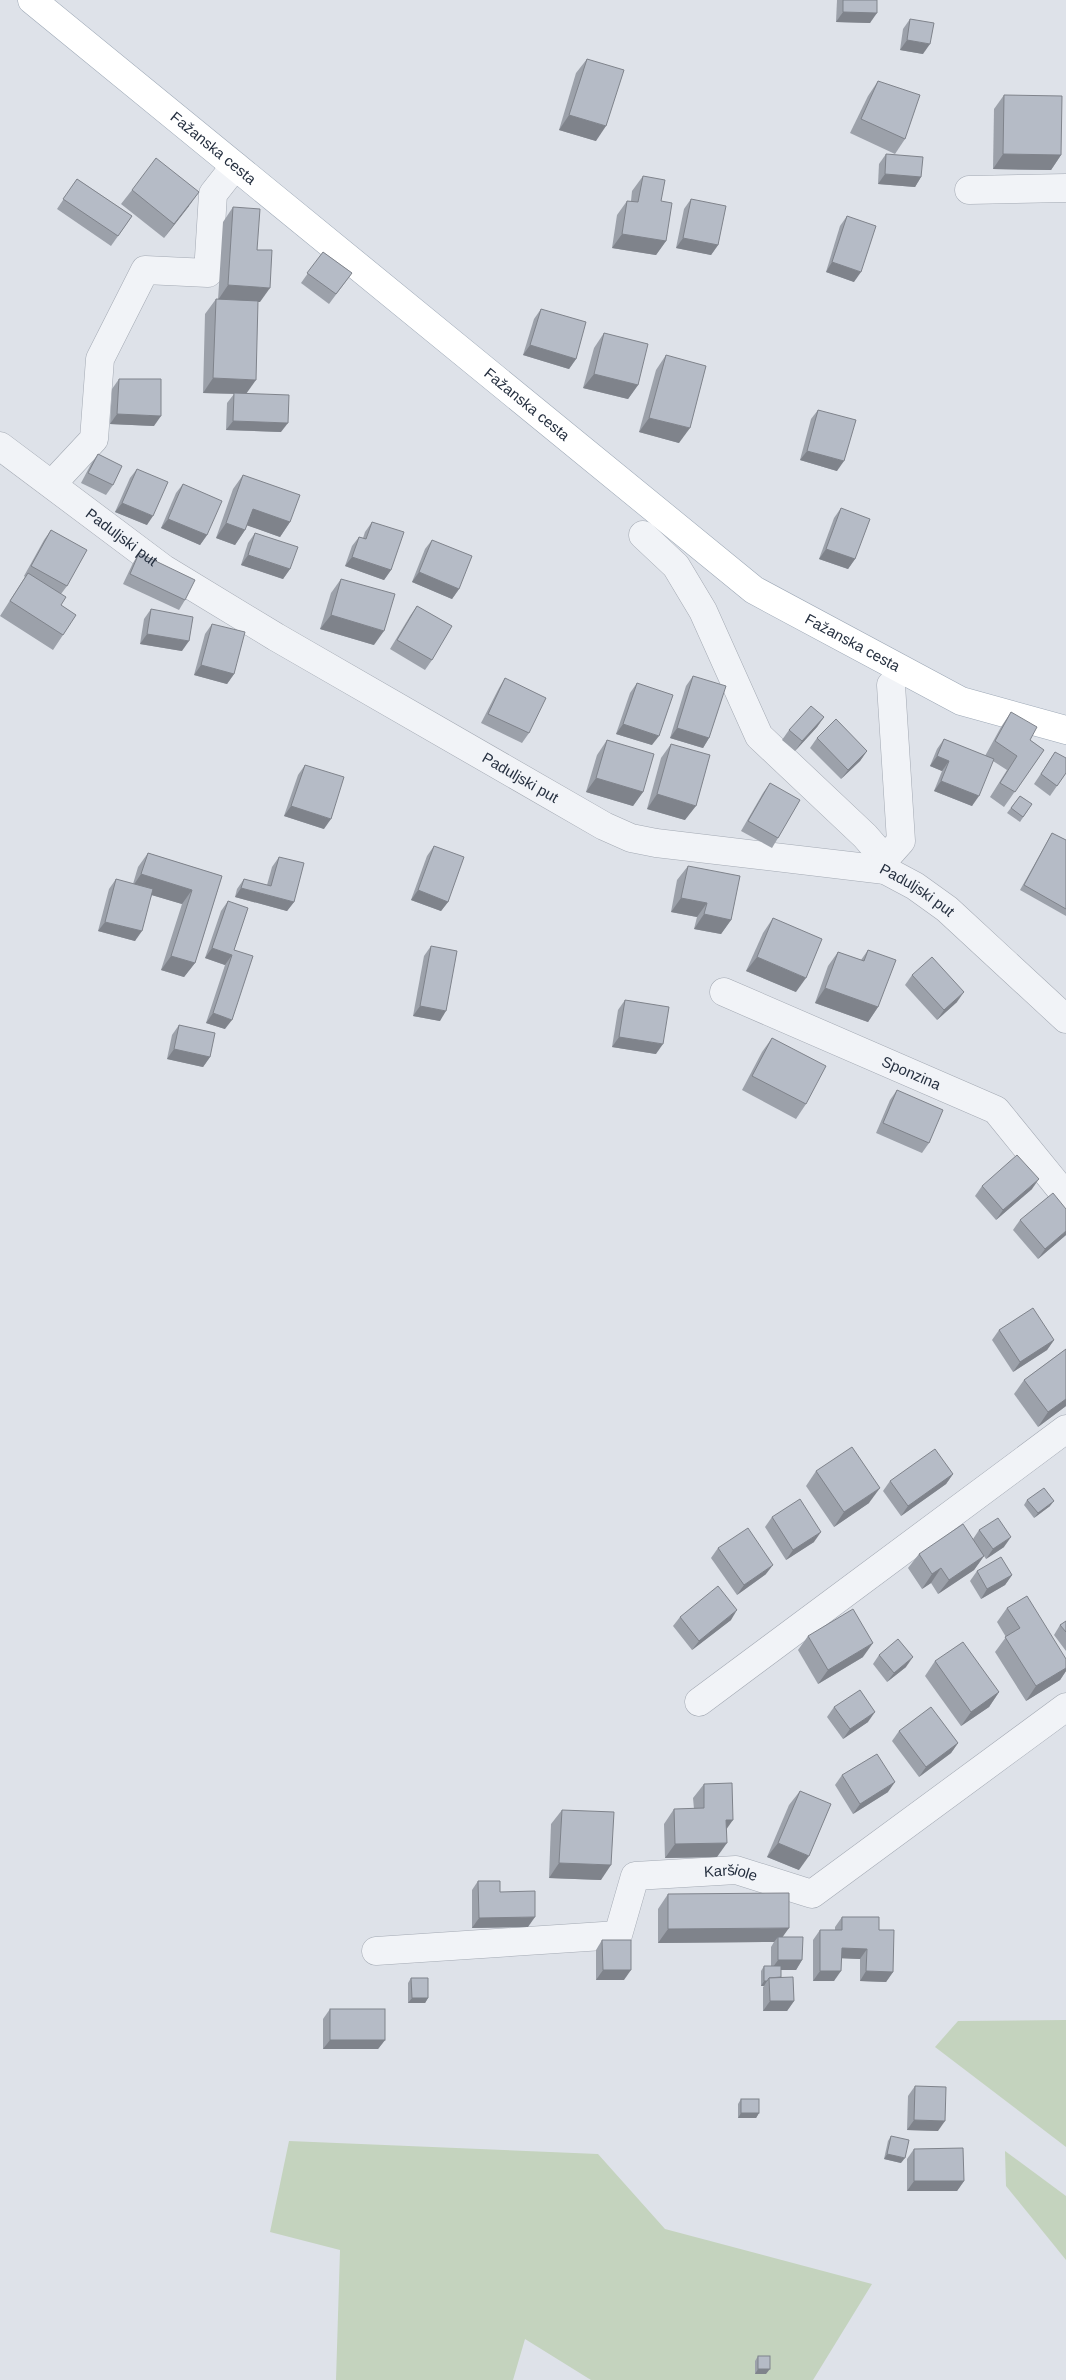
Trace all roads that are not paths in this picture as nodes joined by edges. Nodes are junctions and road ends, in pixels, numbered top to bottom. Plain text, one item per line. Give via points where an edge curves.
1 (32, 0) edge
2 (235, 166) junction
3 (1066, 188) edge
4 (969, 190) dead end
5 (0, 446) edge
6 (52, 484) junction
7 (644, 536) dead end
8 (891, 685) dead end
9 (1066, 730) edge
10 (885, 864) junction
11 (724, 992) dead end
12 (1066, 1019) edge
13 (1066, 1196) edge
14 (1066, 1429) edge
15 (699, 1702) dead end
16 (1066, 1707) edge
17 (376, 1951) dead end

1 - 2 main road, Fažanska cesta
2 - 6 street via 213,194 208,273 145,270 100,359 94,439
2 - 9 main road, Fažanska cesta via 754,590 961,701
3 - 4 street
5 - 6 street, Paduljski put
6 - 10 street, Paduljski put via 164,569 604,826 631,838 656,843
7 - 10 street via 676,566 703,611 760,736 865,836
8 - 10 street via 901,842
10 - 12 street, Paduljski put via 947,909
11 - 13 street, Sponzina via 996,1110
14 - 15 street
16 - 17 street, Karšiole via 812,1894 736,1870 635,1876 618,1935

